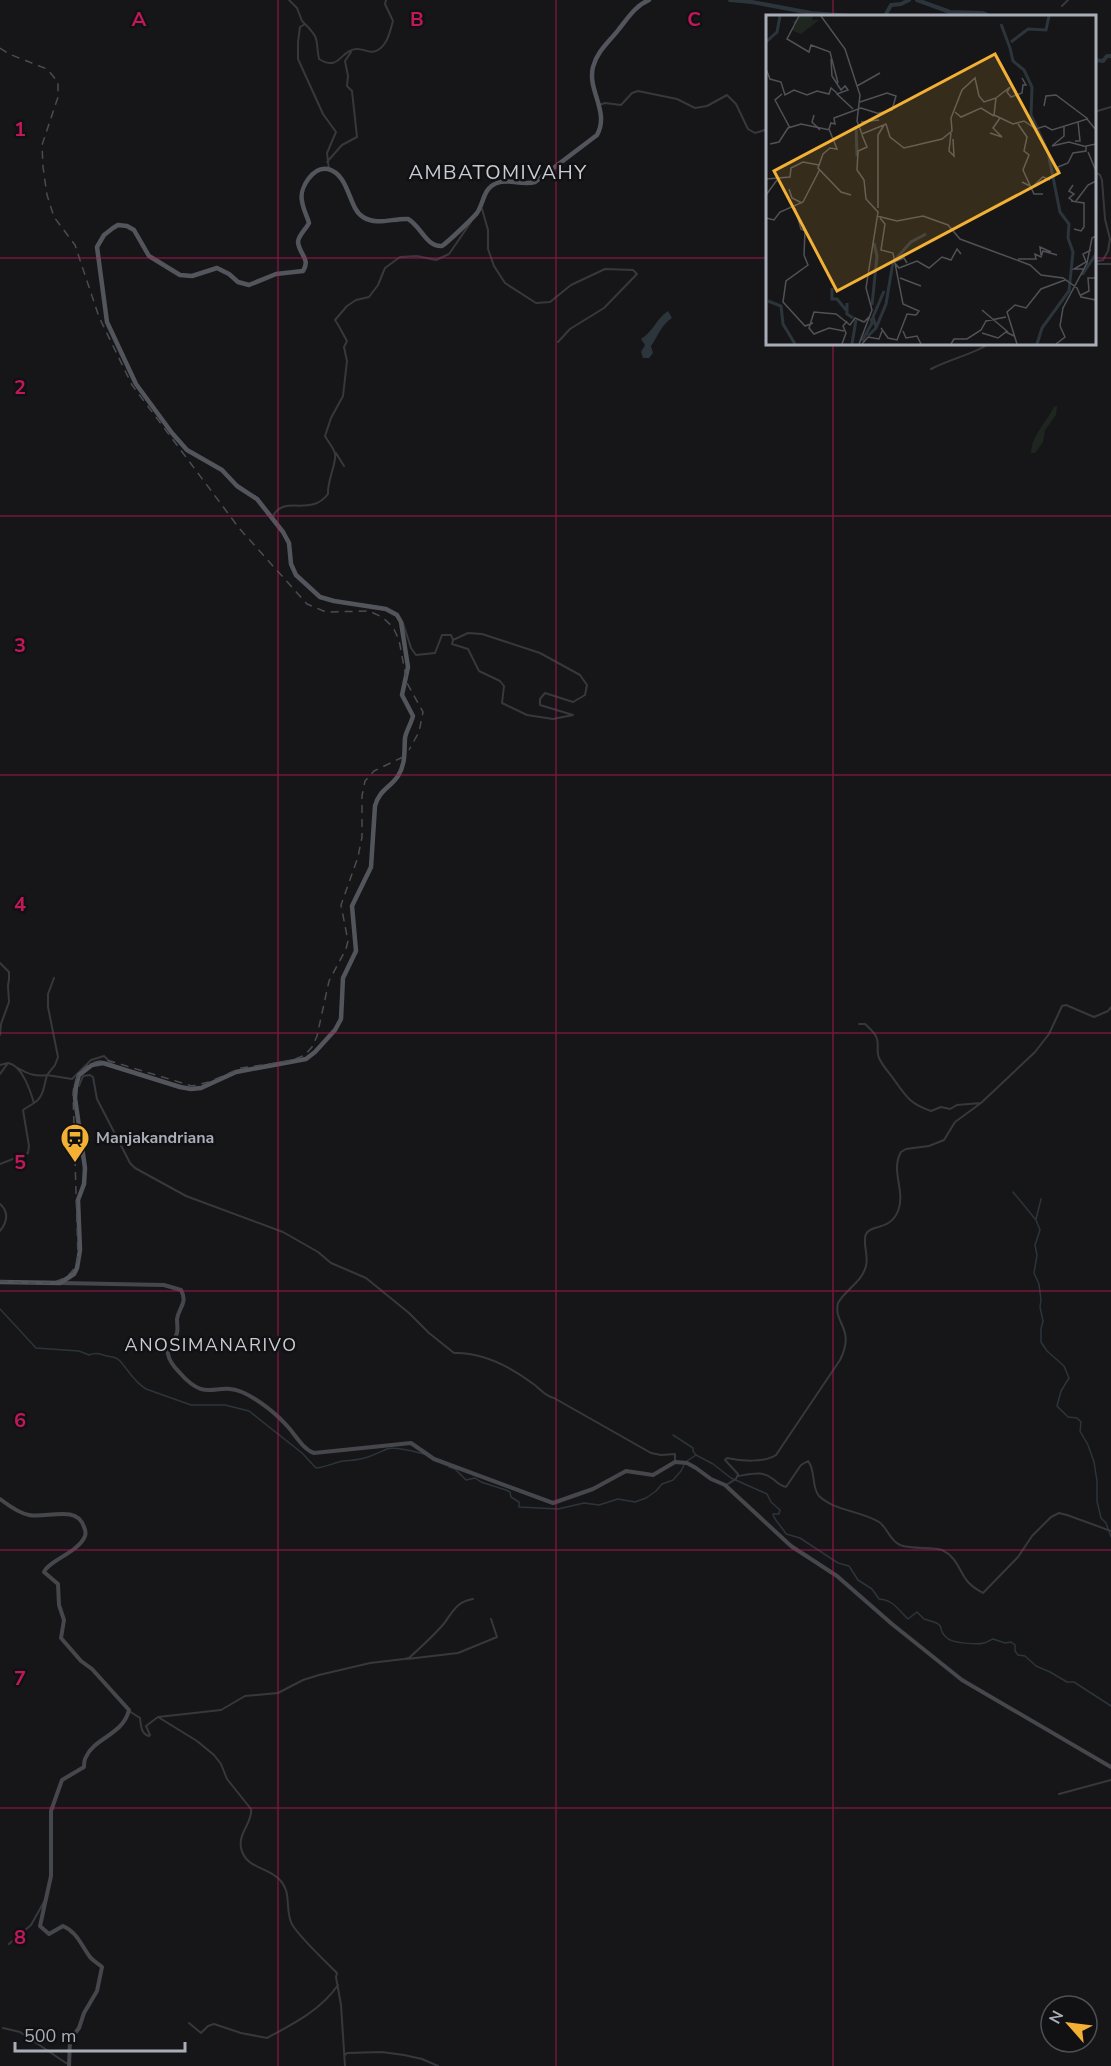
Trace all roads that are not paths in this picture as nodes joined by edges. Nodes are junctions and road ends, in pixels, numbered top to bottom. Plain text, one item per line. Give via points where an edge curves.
1 (289, 0) edge
2 (386, 0) edge
3 (649, 0) edge
4 (1068, 0) edge
5 (1062, 6) dead end
6 (305, 24) junction
7 (355, 49) junction
8 (599, 105) junction
9 (1111, 107) edge
10 (1096, 112) edge
11 (766, 130) edge
12 (327, 162) junction
13 (329, 170) junction
14 (1096, 172) edge
15 (481, 206) junction
16 (477, 213) junction
17 (1096, 263) edge
18 (1096, 263) edge
19 (1111, 264) edge
20 (558, 342) dead end
21 (987, 345) edge
22 (931, 369) dead end
23 (335, 452) junction
24 (344, 466) dead end
25 (272, 518) junction
26 (401, 622) junction
27 (453, 640) junction
28 (0, 963) edge
29 (54, 978) dead end
30 (1111, 1006) edge
31 (859, 1024) dead end
32 (0, 1035) edge
33 (8, 1063) junction
34 (0, 1065) edge
35 (113, 1065) junction
36 (16, 1066) junction
37 (0, 1074) edge
38 (47, 1075) junction
39 (76, 1086) junction
40 (34, 1103) junction
41 (981, 1103) junction
42 (0, 1164) edge
43 (0, 1204) edge
44 (0, 1232) edge
45 (0, 1282) edge
46 (60, 1283) junction
47 (678, 1462) junction
48 (736, 1478) junction
49 (725, 1485) junction
50 (0, 1499) edge
51 (1111, 1531) edge
52 (473, 1599) dead end
53 (491, 1620) dead end
54 (404, 1659) junction
55 (129, 1712) junction
56 (158, 1717) junction
57 (1111, 1767) edge
58 (1111, 1780) edge
59 (1059, 1794) dead end
60 (46, 1898) junction
61 (9, 1944) dead end
62 (338, 1986) junction
63 (189, 2023) dead end
64 (3, 2028) dead end
65 (345, 2055) junction
66 (69, 2065) edge
67 (345, 2066) edge
68 (438, 2066) edge

1 - 6 street
2 - 7 street via 393,21 385,44 376,51
3 - 8 main road via 635,10 596,58 592,78
4 - 5 street
6 - 7 street via 314,33 319,59 325,63 336,62
6 - 12 street via 300,27 298,59 323,114 336,132
7 - 12 street via 345,61 357,137 342,145
8 - 11 street via 621,105 639,91 676,99 695,108 727,95 736,104 747,129 755,133
8 - 15 main road via 600,128 588,143 535,182 493,184
9 - 10 street
12 - 13 street
13 - 16 main road via 346,186 361,216 380,221 410,219 436,246 446,244
13 - 25 main road via 314,173 302,194 309,224 298,243 306,260 303,271 276,274 249,285 218,268 192,276 180,275 149,256 128,226 113,228 97,248 107,322 136,384 187,450 222,470
14 - 17 street via 1102,180 1110,239 1103,260
15 - 16 main road
15 - 20 street via 494,266 505,283 536,303 550,302 571,285 605,269 633,270 637,274 604,308 570,329
16 - 23 street via 449,254 436,260 400,256 385,268 369,297 347,306 335,320 347,341 347,361 344,396 325,436
18 - 19 street
21 - 22 street
23 - 24 street
23 - 25 street via 328,494 321,503 281,507
25 - 26 main road via 289,543 296,575 320,597 386,609
26 - 27 street via 416,655 435,653 442,634 452,635
26 - 35 main road via 408,667 402,695 413,716 405,736 403,766 378,796 375,806 371,867 352,906 356,951 344,978 341,1018 335,1030 306,1059 236,1072 201,1088 180,1087
27 - 27 street via 452,644 468,649 479,671 502,683 502,703 522,712 553,719 573,716 540,705 542,697 545,693 573,702 585,695 587,685 580,675 534,650 482,633 468,633
28 - 32 street via 9,972 9,1002
29 - 38 street via 48,1007 58,1057
30 - 41 street via 1094,1017 1062,1006 1043,1043
31 - 41 street via 865,1024 874,1033 877,1054 888,1074 903,1095 918,1107 931,1111
33 - 34 street
33 - 36 street
33 - 37 street
35 - 38 street via 104,1056 91,1060 72,1079
35 - 39 main road via 87,1067
36 - 38 street via 33,1075
36 - 40 street
38 - 40 street via 44,1091
39 - 46 main road via 85,1168 78,1200 80,1260 74,1274
39 - 47 street via 83,1076 93,1077 98,1099 135,1168 186,1196 283,1232 331,1263 366,1278 454,1353 467,1352 512,1369 547,1397 644,1450 675,1454
40 - 42 street via 24,1110 28,1153
41 - 48 street via 955,1122 944,1140 901,1152 897,1164 901,1197 897,1213 888,1224 866,1233 868,1255 864,1272 838,1303 846,1331 846,1349 776,1455 725,1460 738,1474
43 - 44 street via 6,1217
45 - 46 main road
46 - 47 street via 164,1285 181,1290 184,1305 168,1354 178,1372 194,1387 210,1391 229,1389 257,1400 314,1453 411,1443 434,1459 553,1503 626,1472 653,1475
47 - 49 street via 687,1463
48 - 49 street
48 - 51 street via 754,1472 786,1487 808,1461 821,1497 876,1520 898,1544 940,1549 953,1558 969,1582 983,1593 1051,1516 1059,1513
49 - 57 street via 791,1546 837,1576 954,1673
50 - 55 street via 29,1515 67,1514 83,1522 85,1537 44,1572 58,1584 64,1643
52 - 54 street via 460,1602 443,1625
53 - 54 street via 496,1637 458,1653
54 - 56 street via 319,1675 285,1691 245,1696 220,1710
55 - 56 street via 140,1718 141,1729 147,1736 150,1735 146,1726
55 - 60 street via 118,1728 90,1751 84,1767 59,1784 50,1816 51,1876
56 - 62 street via 197,1741 221,1764 227,1779 252,1811 241,1836 244,1855 250,1864 278,1878 285,1887 291,1923 337,1973
58 - 59 street
60 - 61 street via 31,1925
60 - 66 street via 41,1928 49,1934 63,1926 68,1928 102,1967 80,2028 70,2040
62 - 63 street via 312,2012 267,2038 214,2024 201,2033
62 - 65 street
64 - 66 street via 20,2032
65 - 67 street
65 - 68 street via 382,2052

